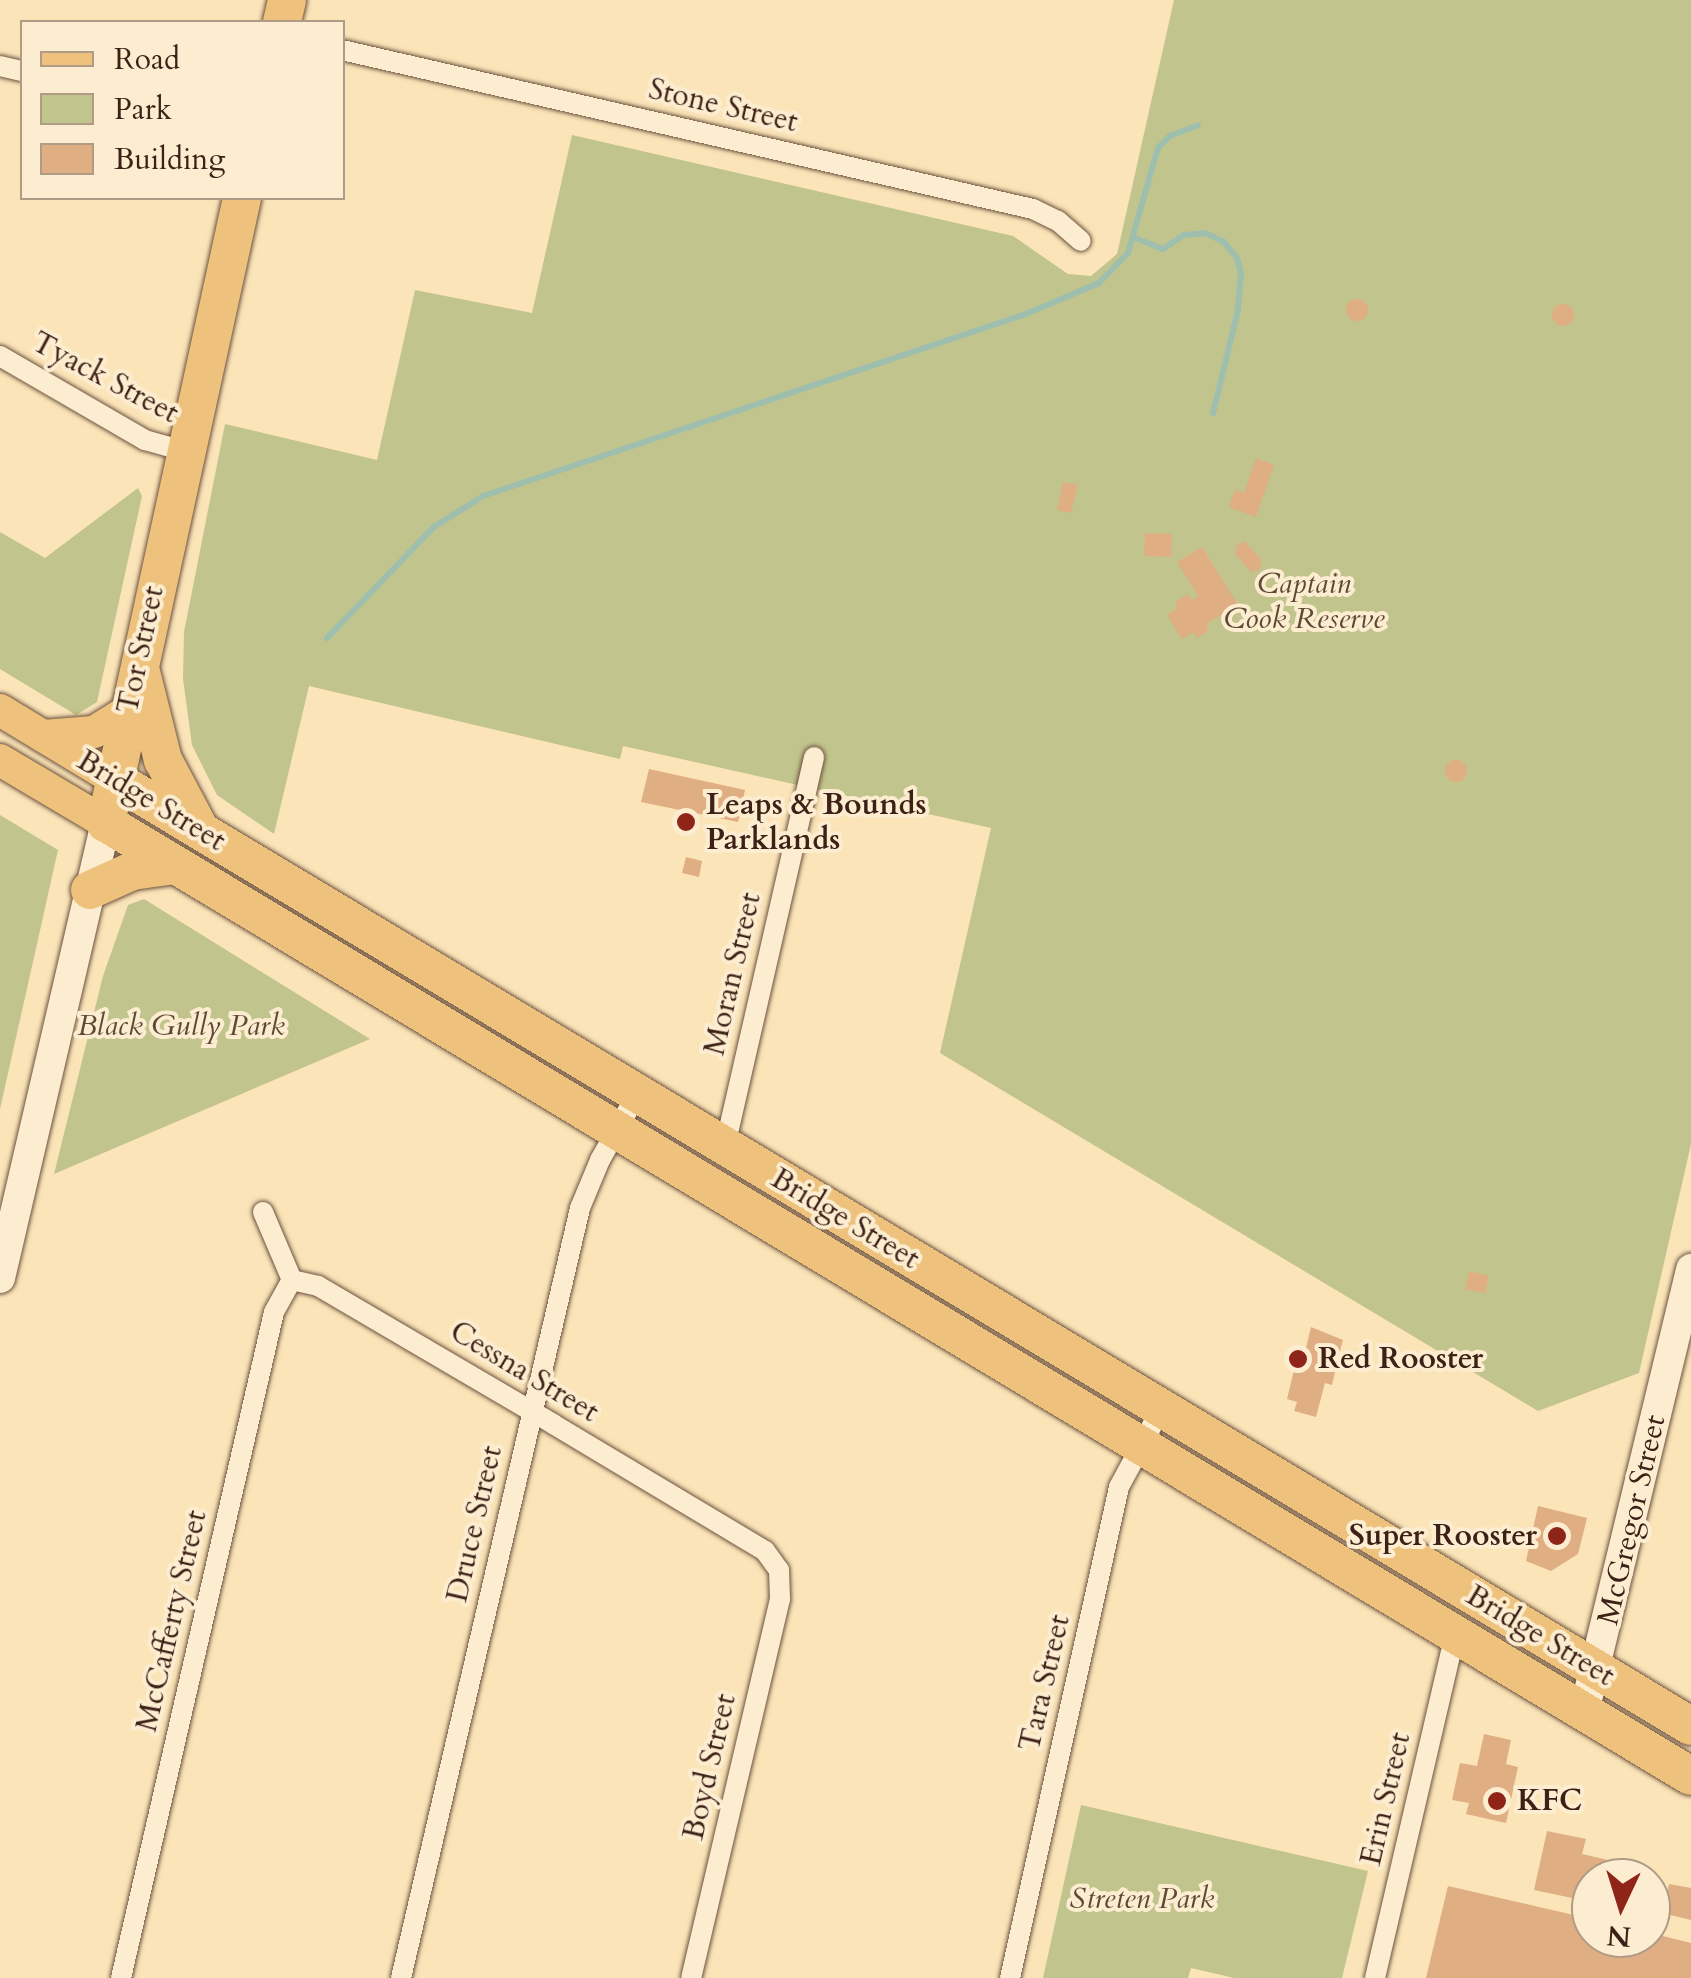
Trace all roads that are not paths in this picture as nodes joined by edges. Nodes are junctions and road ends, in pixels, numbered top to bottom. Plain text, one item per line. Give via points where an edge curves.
1 (345, 51) edge
2 (242, 200) edge
3 (1080, 240) dead end
4 (0, 356) edge
5 (184, 451) junction
6 (139, 665) junction
7 (0, 710) edge
8 (128, 712) junction
9 (44, 736) junction
10 (814, 757) dead end
11 (0, 760) edge
12 (114, 779) junction
13 (106, 823) junction
14 (200, 832) junction
15 (174, 865) junction
16 (90, 890) junction
17 (637, 1094) junction
18 (616, 1131) junction
19 (724, 1146) junction
20 (263, 1212) dead end
21 (1691, 1269) edge
22 (0, 1278) edge
23 (292, 1280) junction
24 (1161, 1409) junction
25 (532, 1412) junction
26 (1140, 1444) junction
27 (778, 1570) joint
28 (1456, 1634) junction
29 (1596, 1668) junction
30 (1584, 1712) junction
31 (1691, 1726) edge
32 (1691, 1776) edge
33 (121, 1978) edge
34 (400, 1978) edge
35 (692, 1978) edge
36 (1010, 1978) edge
37 (1375, 1978) edge

1 - 3 street, Stone Street via 1033,208
2 - 5 highway, Tor Street
4 - 5 street, Tyack Street via 145,440
5 - 6 highway, Tor Street
6 - 8 highway, Tor Street
6 - 14 highway via 163,760
7 - 9 main road, Bridge Street
8 - 9 main road via 89,733
8 - 12 highway, Tor Street
9 - 12 main road, Bridge Street
10 - 19 street, Moran Street
11 - 13 main road, Bridge Street
12 - 13 highway, Tor Street
12 - 14 highway, Bridge Street
13 - 15 highway, Bridge Street
13 - 16 street, Tor Street
14 - 17 highway, Bridge Street
15 - 16 highway via 132,871
15 - 18 highway, Bridge Street
16 - 22 street, Tor Street
17 - 18 street, Druce Street
17 - 19 highway, Bridge Street
18 - 25 street, Druce Street via 580,1208
18 - 26 highway, Bridge Street
19 - 24 highway, Bridge Street
20 - 23 street
21 - 29 street, McGregor Street
23 - 25 street, Cessna Street via 318,1286
23 - 33 street, McCafferty Street via 274,1312
24 - 26 street, Tara Street
24 - 29 highway, Bridge Street
25 - 27 street, Cessna Street via 765,1550
25 - 34 street, Druce Street
26 - 28 highway, Bridge Street
26 - 36 street, Tara Street via 1119,1487
27 - 35 street, Boyd Street via 780,1599
28 - 30 highway, Bridge Street
28 - 37 street, Erin Street
29 - 30 street, McGregor Street
29 - 31 highway, Bridge Street
30 - 32 highway, Bridge Street

